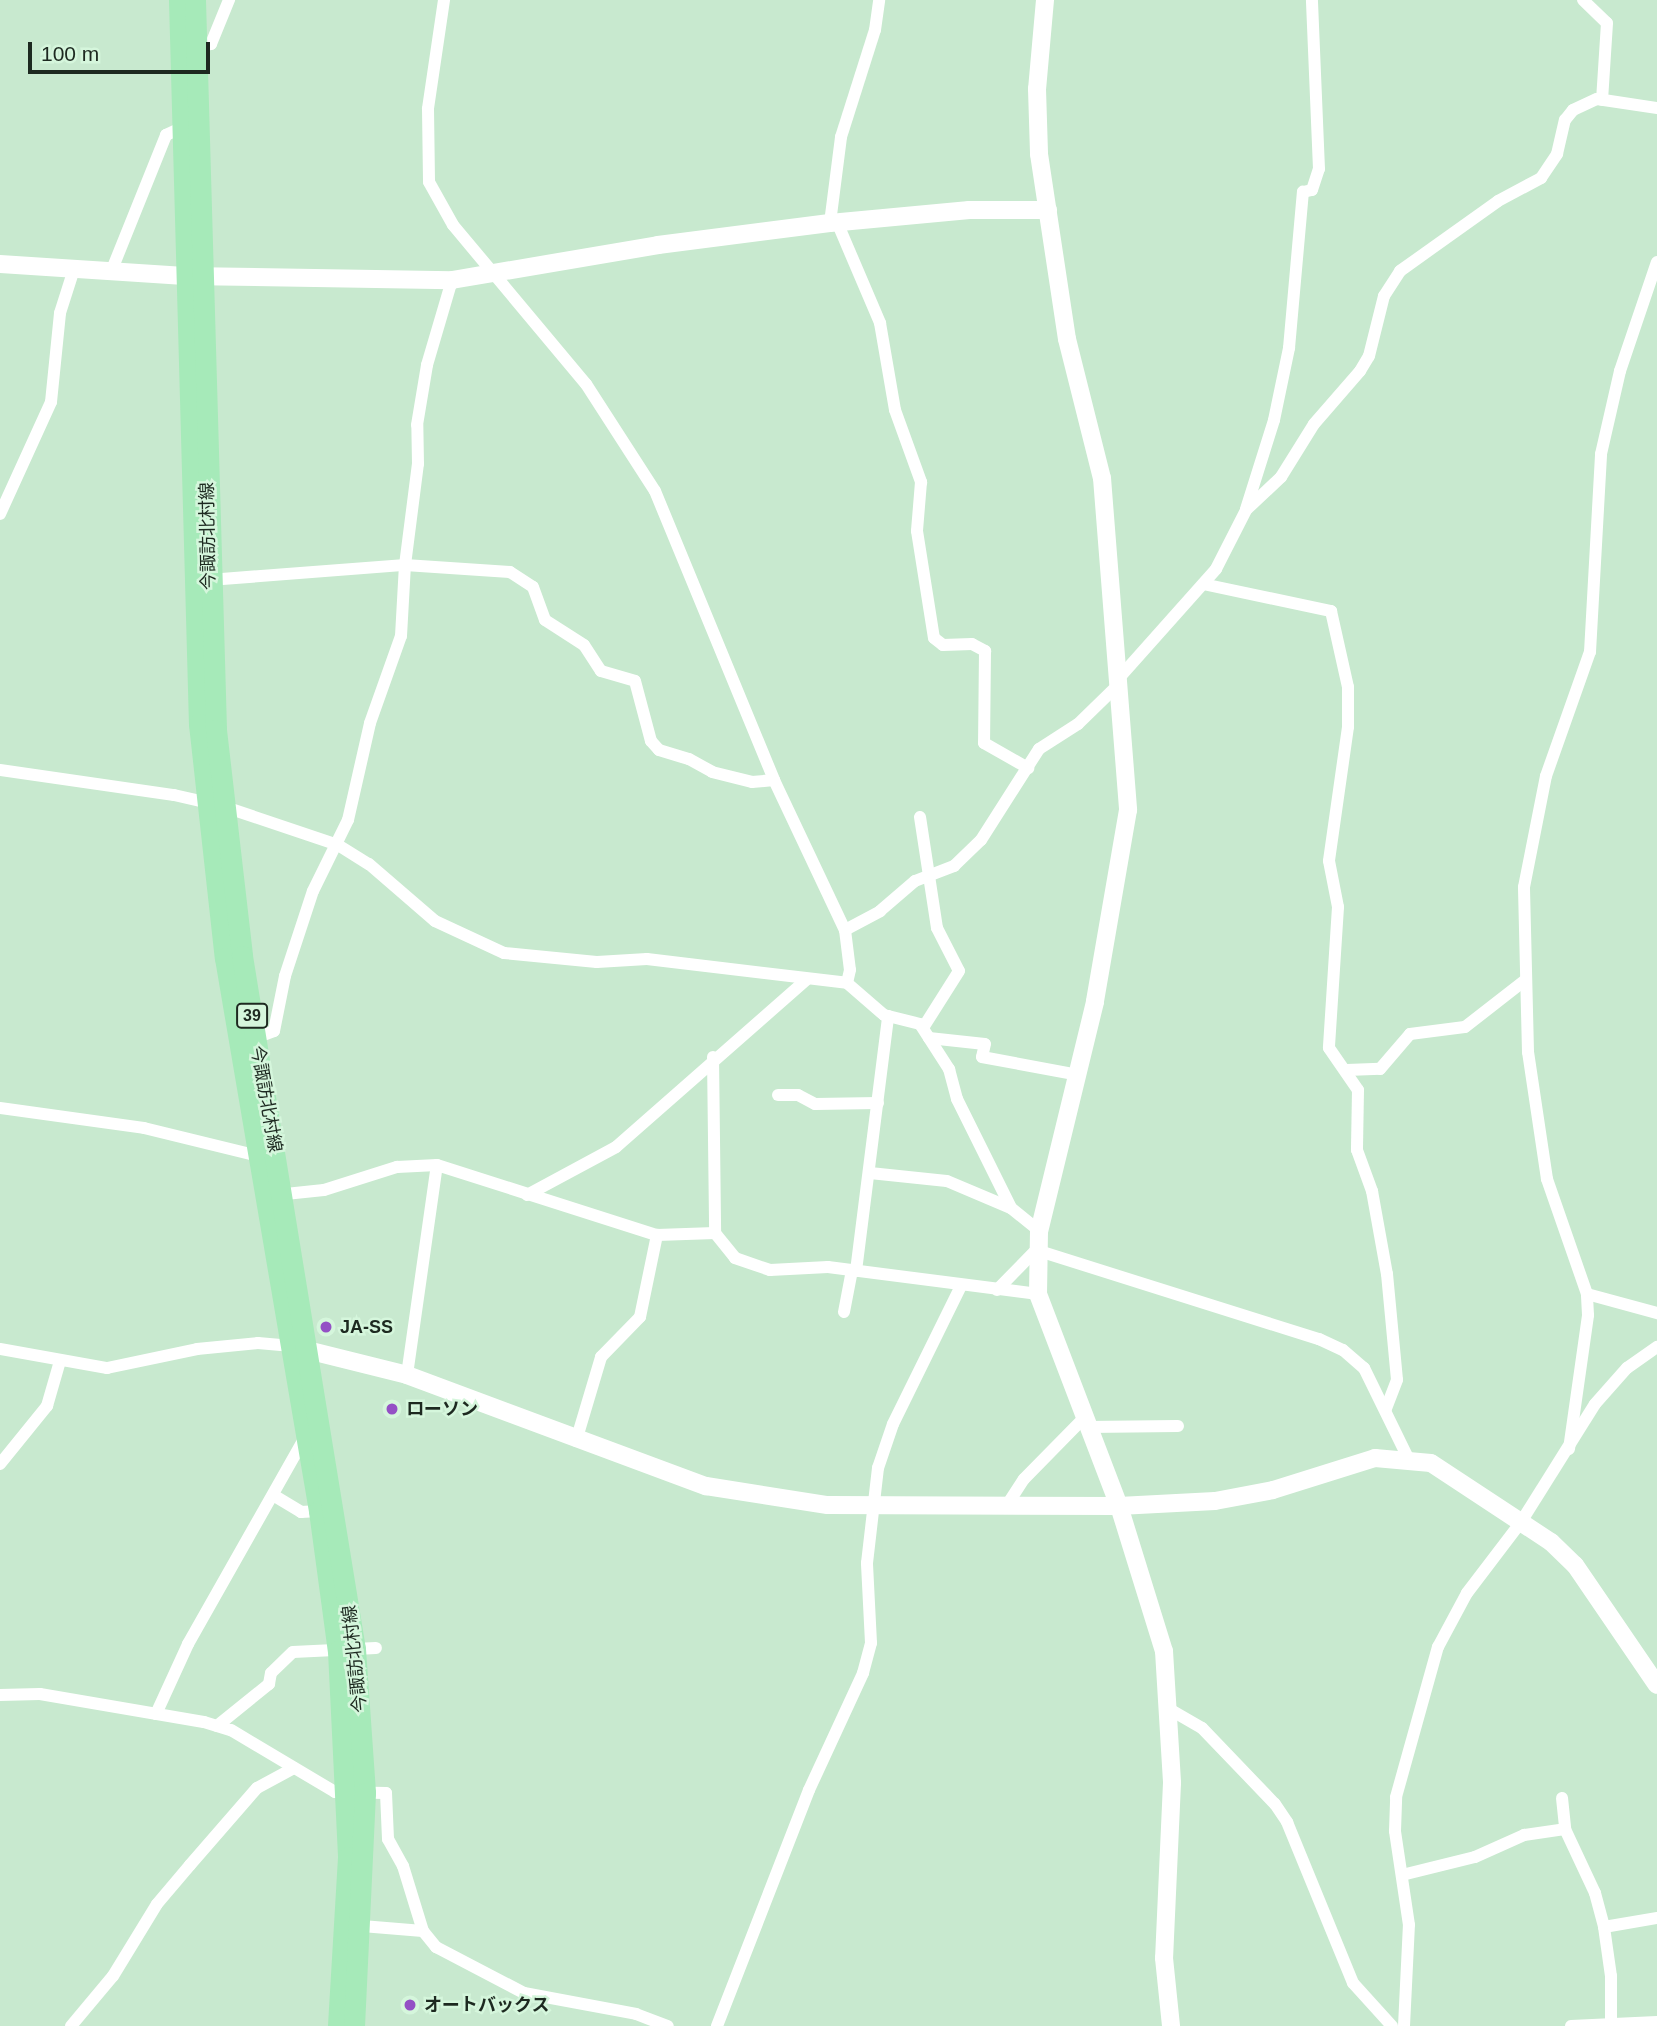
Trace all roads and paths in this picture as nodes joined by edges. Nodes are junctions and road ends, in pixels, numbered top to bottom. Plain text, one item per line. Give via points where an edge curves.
1 (179, 0) edge
2 (195, 0) edge
3 (229, 0) edge
4 (444, 0) edge
5 (879, 0) edge
6 (1045, 0) edge
7 (1312, 0) edge
8 (1583, 0) edge
9 (197, 46) junction
10 (1602, 100) junction
11 (1657, 108) edge
12 (183, 127) junction
13 (1048, 210) junction
14 (834, 222) junction
15 (1657, 262) edge
16 (0, 264) edge
17 (74, 270) junction
18 (111, 272) junction
19 (493, 275) junction
20 (194, 276) junction
21 (452, 280) junction
22 (1246, 510) junction
23 (0, 514) edge
24 (404, 565) junction
25 (209, 580) junction
26 (1203, 584) junction
27 (1119, 681) junction
28 (1028, 768) junction
29 (0, 769) edge
30 (774, 780) junction
31 (214, 804) junction
32 (920, 817) dead end
33 (338, 845) junction
34 (926, 877) junction
35 (845, 930) junction
36 (806, 980) junction
37 (1524, 981) junction
38 (847, 983) junction
39 (888, 1016) junction
40 (926, 1033) junction
41 (255, 1038) junction
42 (713, 1058) junction
43 (1348, 1070) junction
44 (1079, 1075) junction
45 (778, 1095) dead end
46 (878, 1103) junction
47 (0, 1108) edge
48 (258, 1156) junction
49 (437, 1165) junction
50 (870, 1173) junction
51 (274, 1195) junction
52 (527, 1195) junction
53 (1011, 1208) junction
54 (1040, 1231) junction
55 (715, 1234) junction
56 (657, 1235) junction
57 (1036, 1250) junction
58 (854, 1270) junction
59 (961, 1286) junction
60 (997, 1290) junction
61 (1038, 1294) junction
62 (1587, 1294) junction
63 (844, 1312) dead end
64 (1657, 1313) edge
65 (1657, 1347) edge
66 (300, 1348) junction
67 (0, 1349) edge
68 (60, 1361) junction
69 (407, 1375) junction
70 (1386, 1409) junction
71 (1085, 1423) junction
72 (1178, 1426) dead end
73 (306, 1436) junction
74 (576, 1440) junction
75 (1569, 1449) junction
76 (1408, 1458) junction
77 (0, 1464) edge
78 (273, 1495) junction
79 (1007, 1504) junction
80 (873, 1506) junction
81 (1119, 1506) junction
82 (319, 1511) junction
83 (1521, 1522) junction
84 (356, 1649) junction
85 (1657, 1685) edge
86 (0, 1695) edge
87 (1169, 1709) junction
88 (156, 1714) junction
89 (217, 1726) junction
90 (294, 1768) junction
91 (356, 1793) junction
92 (1562, 1798) dead end
93 (1566, 1829) junction
94 (1402, 1875) junction
95 (1657, 1918) edge
96 (362, 1926) junction
97 (1604, 1927) junction
98 (423, 1931) junction
99 (1657, 2021) edge
100 (1611, 2023) edge
101 (71, 2026) edge
102 (338, 2026) edge
103 (354, 2026) edge
104 (668, 2026) edge
105 (717, 2026) edge
106 (1171, 2026) edge
107 (1392, 2026) edge
108 (1404, 2026) edge
109 (1571, 2026) edge

1 - 12 main road, 今諏訪北村線 / 39
2 - 9 main road, 今諏訪北村線 / 39
3 - 9 street via 211,44
4 - 19 street via 428,109 429,182 453,225
5 - 14 street via 875,30 841,137
6 - 13 street via 1037,127
7 - 22 street via 1319,169 1311,190 1303,192 1289,348
8 - 10 street via 1607,23
9 - 20 main road, 今諏訪北村線 / 39
10 - 11 street
10 - 22 street via 1585,104 1565,120 1557,154 1541,178 1499,201 1390,282 1360,371 1314,424 1281,477
12 - 18 street via 166,135
12 - 20 main road, 今諏訪北村線 / 39
13 - 14 street via 969,210
13 - 27 street via 1067,339 1102,478
14 - 19 street via 658,245
14 - 28 street via 880,323 895,410 921,482 917,531 934,638 943,645 972,644 985,651 984,743
15 - 37 street via 1608,417 1601,454 1590,652 1550,763 1532,838 1524,887
16 - 17 street
17 - 18 street
17 - 23 street via 60,313 51,402
18 - 20 street
19 - 21 street
19 - 30 street via 586,384 655,491
20 - 21 street
20 - 25 main road, 今諏訪北村線 / 39
20 - 31 main road, 今諏訪北村線 / 39 via 195,653
21 - 24 street via 427,365
22 - 26 street
24 - 25 street
24 - 30 street via 483,567 524,577 533,587 545,620 584,645 601,671 635,681 651,741 659,750 752,782
24 - 33 street via 401,636 370,723
25 - 31 main road, 今諏訪北村線 / 39
26 - 27 street
26 - 43 street via 1331,611 1350,706 1329,861 1338,907 1329,1048
27 - 28 street via 1078,724 1039,749
27 - 44 street via 1128,780 1124,847
28 - 34 street via 981,840 954,866
29 - 31 street
30 - 35 street
31 - 33 street
31 - 41 main road, 今諏訪北村線 / 39
31 - 48 main road, 今諏訪北村線 / 39 via 225,958
32 - 34 street
33 - 36 street via 369,864 435,921 504,953 597,962 647,959
33 - 41 street via 313,891 285,976 274,1031
34 - 35 street via 861,924
34 - 40 street via 937,928 959,971
35 - 38 street
36 - 38 street
36 - 42 street
37 - 43 street via 1465,1027 1410,1034 1380,1069
37 - 62 street via 1528,1052 1548,1179
38 - 39 street
39 - 40 street via 920,1024
39 - 46 street
40 - 44 street via 985,1044 982,1057
40 - 53 street via 949,1069 957,1099
41 - 51 main road, 今諏訪北村線 / 39
42 - 52 street via 616,1147
42 - 55 street
43 - 70 street via 1358,1090 1357,1150 1380,1226 1395,1333 1397,1380
44 - 54 street
45 - 46 street via 798,1095 815,1104
46 - 50 street
47 - 48 street via 144,1128
48 - 51 main road, 今諏訪北村線 / 39
49 - 51 street via 397,1167 324,1190
49 - 52 street
49 - 69 street
50 - 53 street via 947,1181
50 - 58 street
51 - 66 main road, 今諏訪北村線 / 39
52 - 56 street
53 - 54 street
54 - 57 street
55 - 56 street
55 - 58 street via 735,1258 770,1270
56 - 74 street via 640,1317 601,1357
57 - 60 street
57 - 61 street
57 - 70 street via 1265,1319 1343,1350 1364,1368
58 - 59 street
58 - 63 street
59 - 60 street
59 - 80 street via 893,1424 878,1468
60 - 61 street
61 - 71 street
62 - 64 street
62 - 75 street
65 - 75 street via 1609,1384
66 - 68 street via 258,1343 197,1349 107,1368
66 - 69 street
66 - 73 main road, 今諏訪北村線 / 39
66 - 84 main road, 今諏訪北村線 / 39
67 - 68 street
68 - 77 street via 47,1406
69 - 74 street
70 - 76 street
71 - 72 street
71 - 79 street via 1024,1479
71 - 81 street
73 - 78 street
73 - 82 main road, 今諏訪北村線 / 39
74 - 80 street via 706,1486 756,1497
75 - 83 street
76 - 81 street via 1376,1458 1240,1498
76 - 83 street via 1454,1475
78 - 82 street via 302,1512
78 - 88 street via 194,1633
79 - 80 street
79 - 81 street
80 - 105 street via 867,1563 871,1643 863,1673 809,1790
81 - 87 street via 1164,1651
82 - 84 main road, 今諏訪北村線 / 39
83 - 85 street via 1551,1542 1591,1583
83 - 94 street via 1467,1593 1438,1647 1396,1797 1395,1831
84 - 89 street via 293,1652 271,1673 269,1684
84 - 91 main road, 今諏訪北村線 / 39
86 - 88 street via 40,1693
87 - 106 street via 1172,1783 1164,1958
87 - 107 street via 1202,1728 1281,1813 1353,1983
88 - 89 street
89 - 90 street
90 - 91 street via 335,1792
90 - 101 street via 257,1788 157,1905 113,1976
91 - 96 main road, 今諏訪北村線 / 39
91 - 98 street via 386,1793 388,1839 403,1866
91 - 102 main road, 今諏訪北村線 / 39
92 - 93 street
93 - 94 street via 1524,1835 1475,1857
93 - 97 street via 1595,1893
94 - 108 street via 1409,1925
95 - 97 street
96 - 98 street
96 - 103 main road, 今諏訪北村線 / 39
97 - 100 street
98 - 104 street via 436,1947 524,1993 636,2014
99 - 100 street
100 - 109 street

